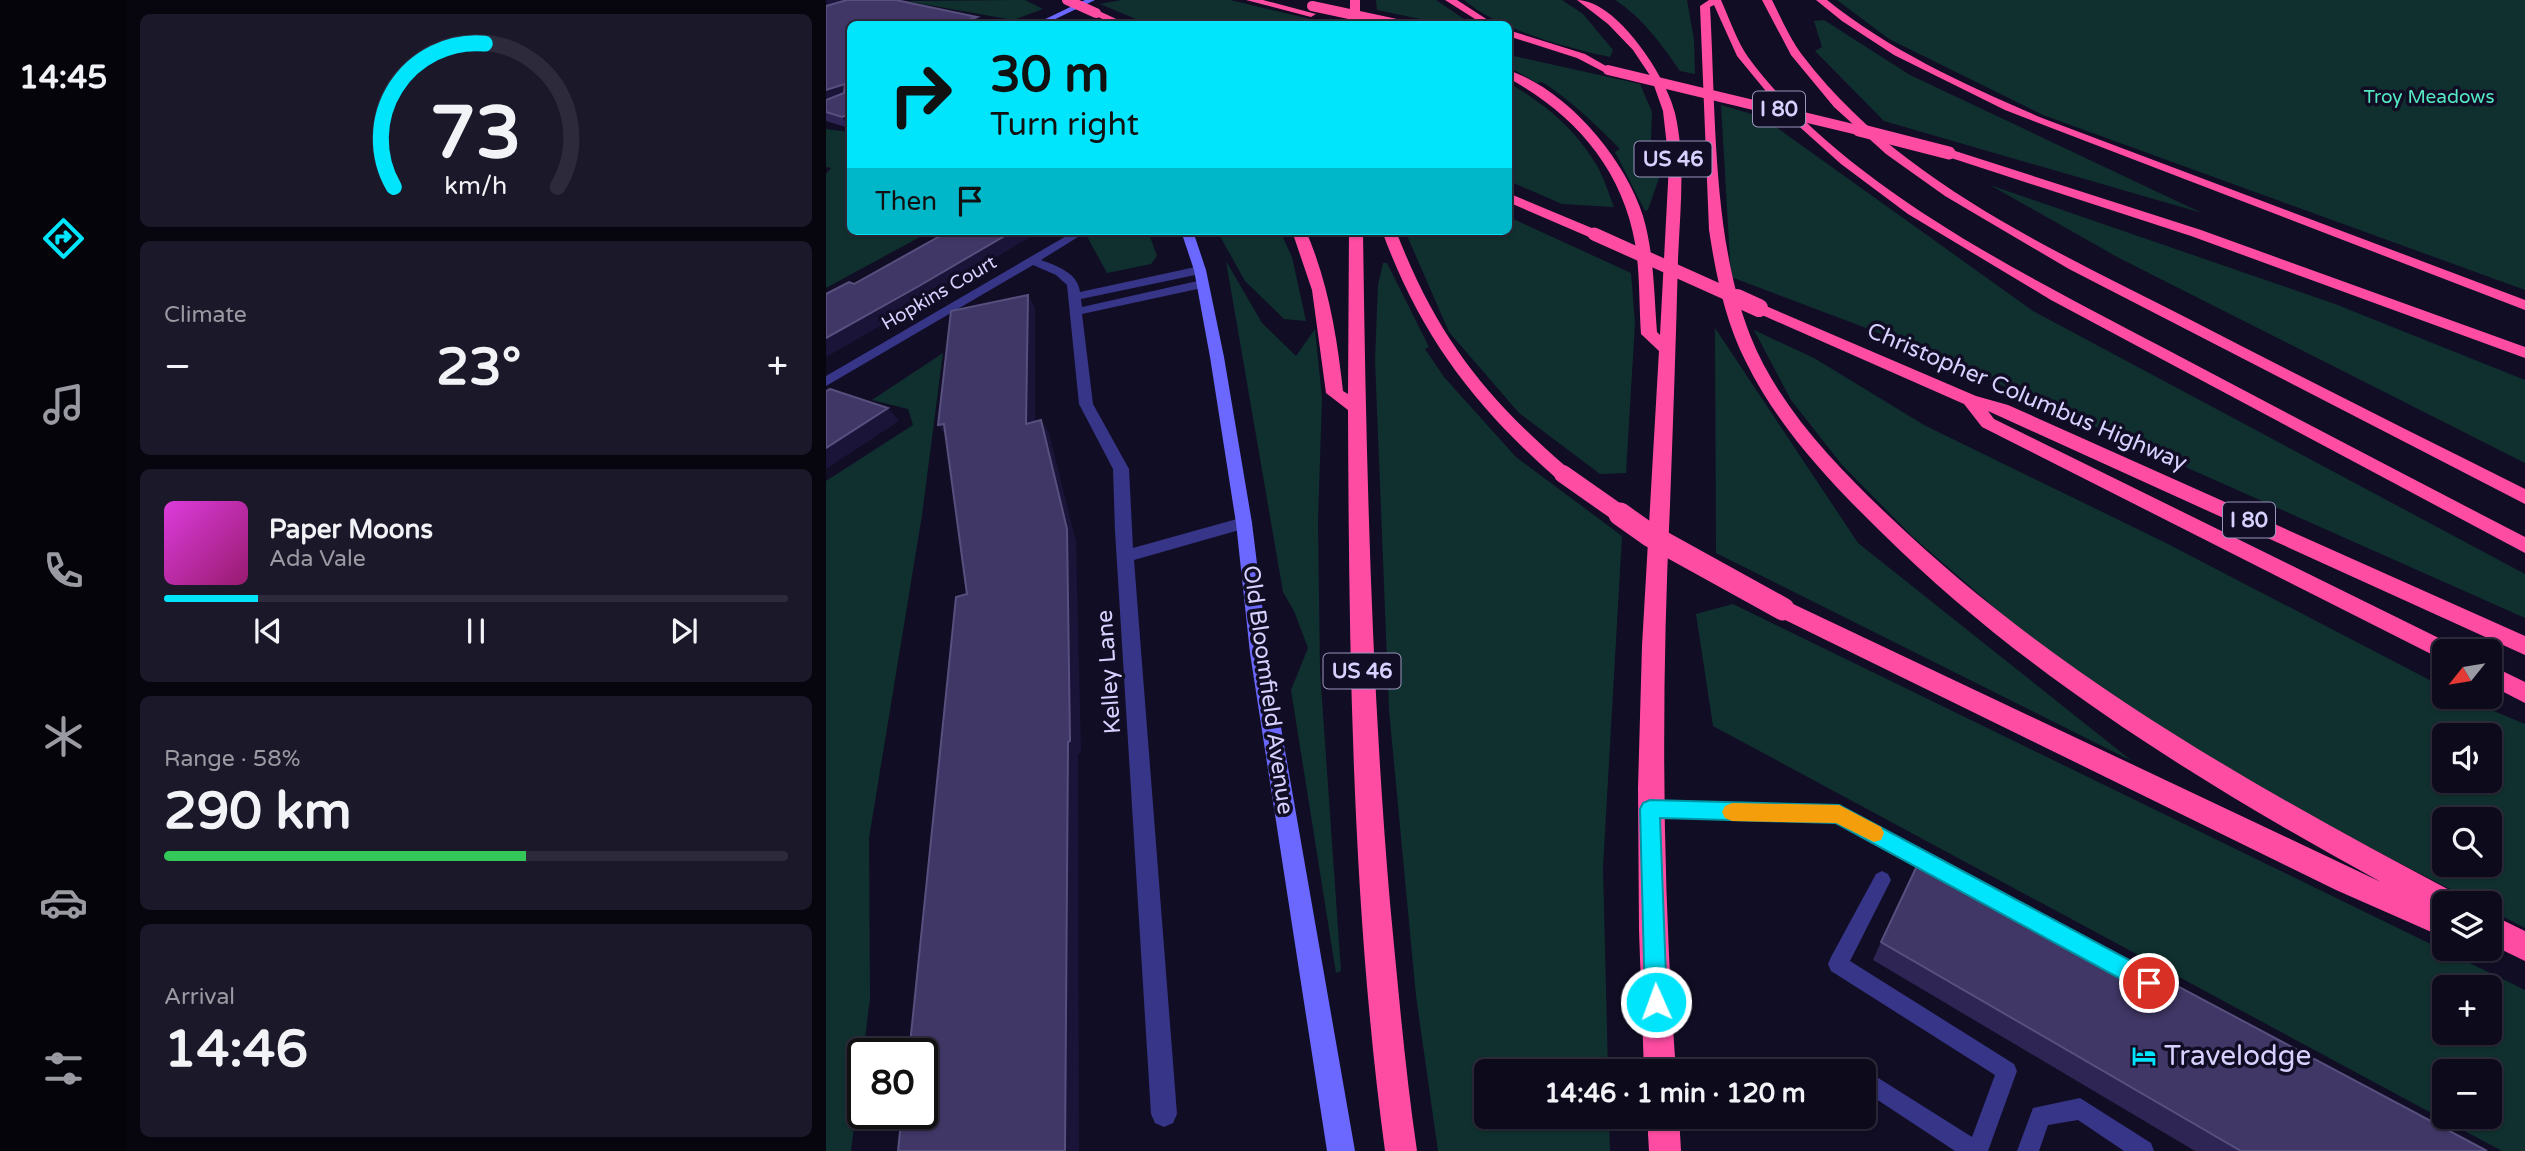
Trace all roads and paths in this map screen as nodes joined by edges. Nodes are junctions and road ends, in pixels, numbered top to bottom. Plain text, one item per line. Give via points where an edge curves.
1 (1067, 0) edge
2 (1091, 0) edge
3 (1251, 0) edge
4 (1283, 0) edge
5 (1355, 0) edge
6 (1450, 0) edge
7 (1582, 0) edge
8 (1716, 0) edge
9 (1767, 0) edge
10 (1821, 0) edge
11 (1311, 10) junction
12 (1046, 21) edge
13 (1115, 21) edge
14 (1346, 21) edge
15 (1355, 21) edge
16 (1378, 21) edge
17 (1484, 21) edge
18 (1512, 34) edge
19 (1534, 54) dead end
20 (1608, 70) junction
21 (1512, 75) edge
22 (1512, 199) edge
23 (1188, 235) edge
24 (1301, 235) edge
25 (1356, 235) edge
26 (1391, 235) edge
27 (1072, 237) dead end
28 (1033, 261) junction
29 (1201, 277) junction
30 (1074, 304) junction
31 (2525, 305) edge
32 (1670, 351) junction
33 (2525, 353) edge
34 (826, 382) edge
35 (1970, 400) junction
36 (1357, 408) junction
37 (2525, 496) edge
38 (1244, 523) junction
39 (2525, 546) edge
40 (1125, 556) junction
41 (2432, 645) edge
42 (2525, 646) edge
43 (2502, 681) edge
44 (2525, 693) edge
45 (1650, 809) junction
46 (1948, 874) edge
47 (1882, 880) dead end
48 (2432, 897) edge
49 (2432, 918) edge
50 (2502, 935) edge
51 (2525, 947) edge
52 (2502, 948) edge
53 (2525, 958) edge
54 (1660, 1059) edge
55 (1876, 1087) edge
56 (1164, 1114) dead end
57 (1664, 1129) edge
58 (1341, 1151) edge
59 (1401, 1151) edge
60 (1665, 1151) edge
61 (1976, 1151) edge
62 (2028, 1151) edge
63 (2143, 1151) edge

1 - 13 highway, bridge
2 - 12 street
3 - 11 highway
4 - 11 highway
5 - 15 highway
6 - 17 highway
7 - 32 highway, US 46 via 1622,31 1646,58 1669,111 1674,214
8 - 39 highway via 1735,45 1773,94 1848,164 1899,200 2036,284
8 - 48 highway via 1705,6 1721,263 1743,338 1796,425 1840,480 1897,539 1993,624 2066,679 2273,810
9 - 37 highway via 1796,55 1843,109 1952,193 2083,270
10 - 31 highway via 1901,55 2027,116
11 - 14 highway
11 - 16 highway, bridge
18 - 20 highway via 1581,56
19 - 20 highway, I 80
20 - 33 highway, I 80, bridge via 1949,153 2209,237
21 - 32 highway via 1568,112 1609,160 1627,196 1641,241 1649,334
22 - 35 highway, Christopher Columbus Highway / I 80, bridge
23 - 29 street, Old Bloomfield Avenue
24 - 36 highway via 1323,306 1335,393
25 - 36 highway, US 46
26 - 49 highway, bridge via 1418,301 1452,361 1493,410 1563,474 1651,536 1783,609
27 - 28 street, Hopkins Court
28 - 30 street, Kelley Lane via 1067,276 1073,284
28 - 34 street, Hopkins Court
29 - 30 street
29 - 38 street, Old Bloomfield Avenue
30 - 40 street, Kelley Lane via 1086,404 1121,469
32 - 45 highway, US 46 via 1658,535
35 - 41 highway via 1988,423
35 - 42 highway, Christopher Columbus Highway / I 80 via 2002,409
36 - 59 highway, US 46 via 1371,843
38 - 40 street
38 - 58 street, Old Bloomfield Avenue via 1259,653
40 - 56 street, Kelley Lane
43 - 44 highway
45 - 46 lane via 1839,814
45 - 54 highway, US 46
47 - 61 lane via 1838,964 2007,1071
50 - 51 highway
52 - 53 highway
55 - 61 lane
57 - 60 highway
62 - 63 lane via 2041,1116 2080,1109

